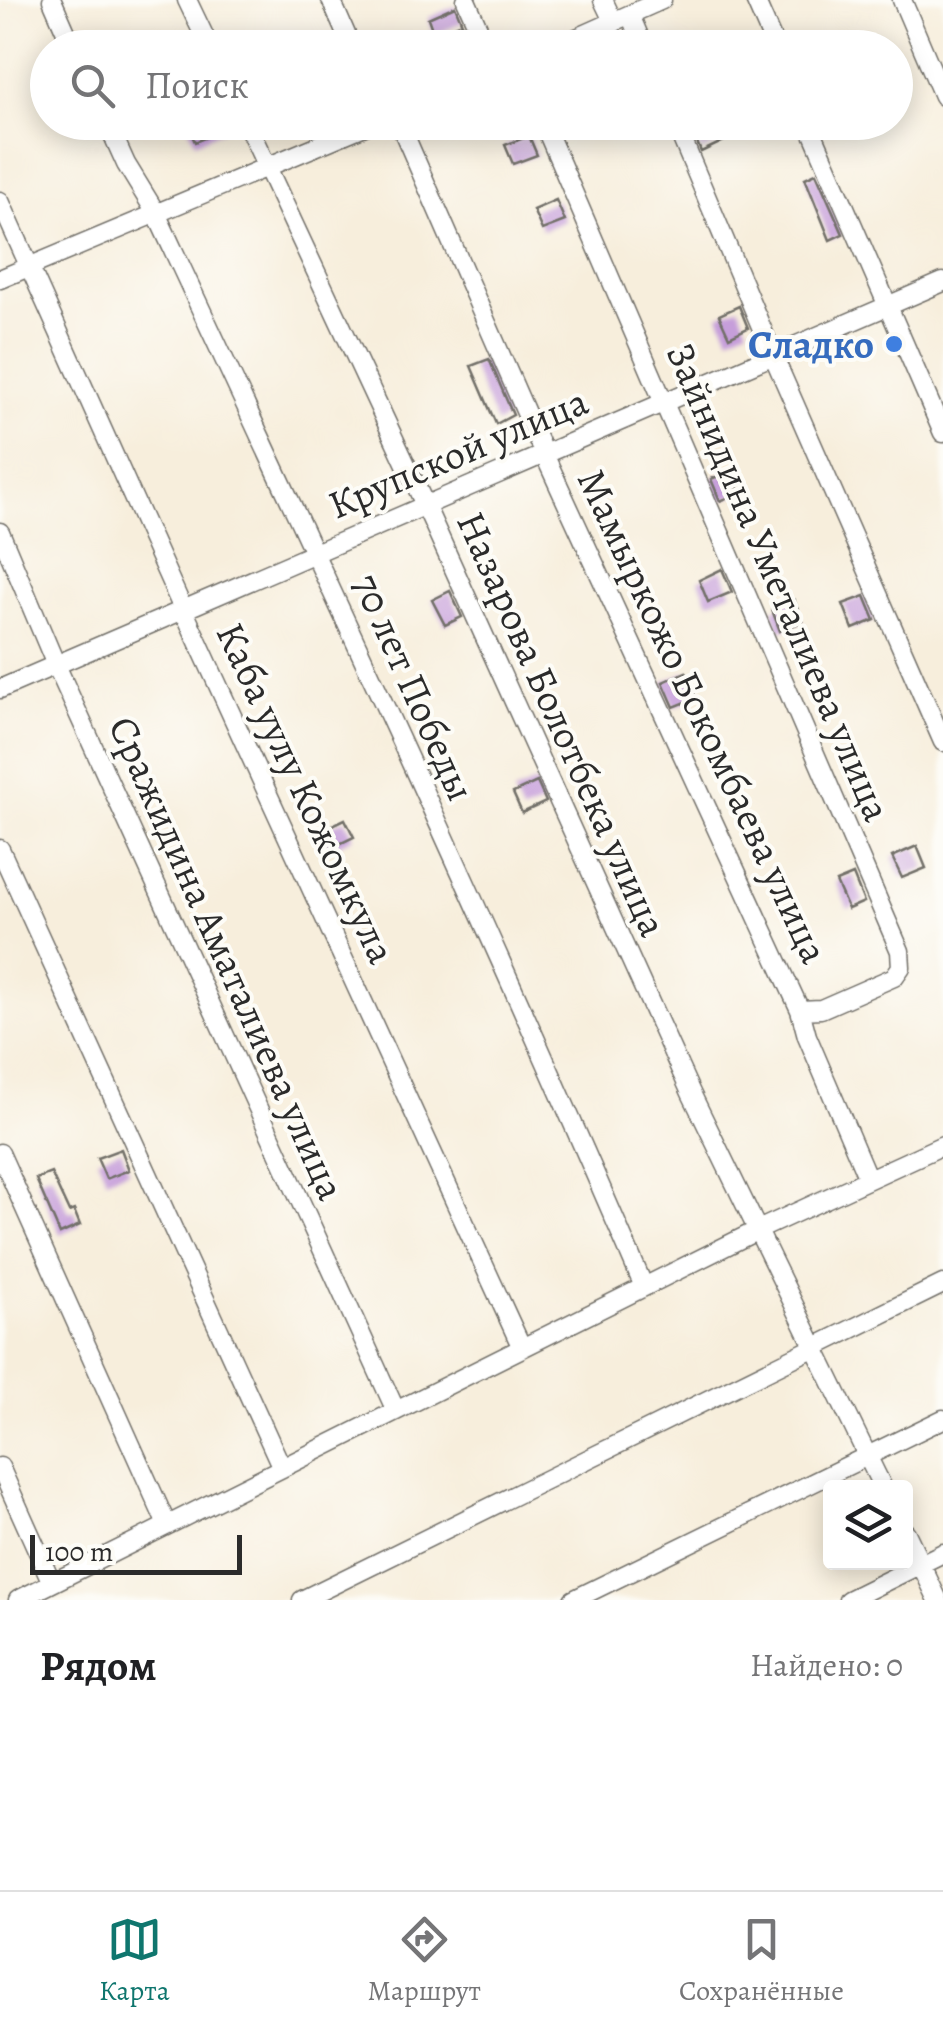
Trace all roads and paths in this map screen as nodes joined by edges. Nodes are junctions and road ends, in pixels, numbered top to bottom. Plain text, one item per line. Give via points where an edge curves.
1 (52, 0) edge
2 (187, 0) edge
3 (331, 0) edge
4 (466, 0) edge
5 (603, 0) edge
6 (662, 0) edge
7 (755, 0) edge
8 (902, 0) edge
9 (622, 19) junction
10 (65, 30) edge
11 (201, 30) edge
12 (344, 30) edge
13 (479, 30) edge
14 (596, 30) edge
15 (630, 30) edge
16 (768, 30) edge
17 (943, 96) edge
18 (115, 140) edge
19 (254, 140) edge
20 (331, 140) edge
21 (407, 140) edge
22 (551, 140) edge
23 (683, 140) edge
24 (816, 140) edge
25 (267, 167) junction
26 (0, 200) edge
27 (156, 213) junction
28 (29, 266) junction
29 (0, 278) edge
30 (943, 282) edge
31 (886, 306) junction
32 (773, 355) junction
33 (663, 402) junction
34 (943, 432) edge
35 (544, 454) junction
36 (425, 505) junction
37 (0, 532) edge
38 (315, 553) junction
39 (183, 610) junction
40 (56, 664) junction
41 (0, 689) edge
42 (943, 742) edge
43 (0, 849) edge
44 (800, 1010) junction
45 (943, 1145) edge
46 (0, 1152) edge
47 (868, 1180) junction
48 (758, 1230) junction
49 (943, 1284) edge
50 (644, 1287) junction
51 (814, 1346) junction
52 (522, 1348) junction
53 (396, 1411) junction
54 (943, 1419) edge
55 (867, 1455) junction
56 (0, 1467) edge
57 (282, 1468) junction
58 (879, 1480) edge
59 (167, 1525) junction
60 (913, 1548) edge
61 (943, 1553) edge
62 (920, 1564) junction
63 (52, 1583) junction
64 (18, 1600) edge
65 (302, 1600) edge
66 (573, 1600) edge
67 (848, 1600) edge
68 (938, 1600) edge

1 - 10 street
2 - 11 street
3 - 12 street
4 - 13 street
5 - 9 street
6 - 9 street
7 - 16 street
8 - 17 street
9 - 14 street
9 - 15 street
18 - 27 street, 70 лет Победы
19 - 25 street, Назарова Болотбека улица
20 - 25 street
21 - 35 street, Мамыркожо Бокомбаева улица
22 - 33 street, Зайнидина Уметалиева улица
23 - 32 street
24 - 31 street
25 - 27 street
25 - 36 street, Назарова Болотбека улица
26 - 28 street, Каба уулу Кожомкула
27 - 28 street
27 - 38 street, 70 лет Победы
28 - 29 street
28 - 39 street, Каба уулу Кожомкула
30 - 31 street, Крупской улица
31 - 32 street, Крупской улица
31 - 34 street
32 - 33 street, Крупской улица
32 - 42 street
33 - 35 street, Крупской улица
33 - 44 street, Зайнидина Уметалиева улица via 900,951 894,977 821,1008
35 - 36 street, Крупской улица
35 - 44 street, Мамыркожо Бокомбаева улица
36 - 38 street, Крупской улица
36 - 48 street, Назарова Болотбека улица
37 - 40 street, Сражидина Аматалиева улица
38 - 39 street, Крупской улица
38 - 50 street, 70 лет Победы
39 - 40 street, Крупской улица
39 - 52 street, Каба уулу Кожомкула
40 - 41 street, Крупской улица
40 - 53 street, Сражидина Аматалиева улица
43 - 57 street
44 - 47 street, Мамыркожо Бокомбаева улица
45 - 47 street
46 - 59 street
47 - 48 street
48 - 50 street
48 - 51 street, Назарова Болотбека улица
49 - 51 street
50 - 52 street
51 - 55 street, Назарова Болотбека улица
51 - 65 street
52 - 53 street
53 - 57 street
54 - 55 street
55 - 58 street, Назарова Болотбека улица
55 - 66 street
56 - 63 street
57 - 59 street
59 - 63 street
60 - 62 street
61 - 62 street
62 - 67 street
62 - 68 street
63 - 64 street

